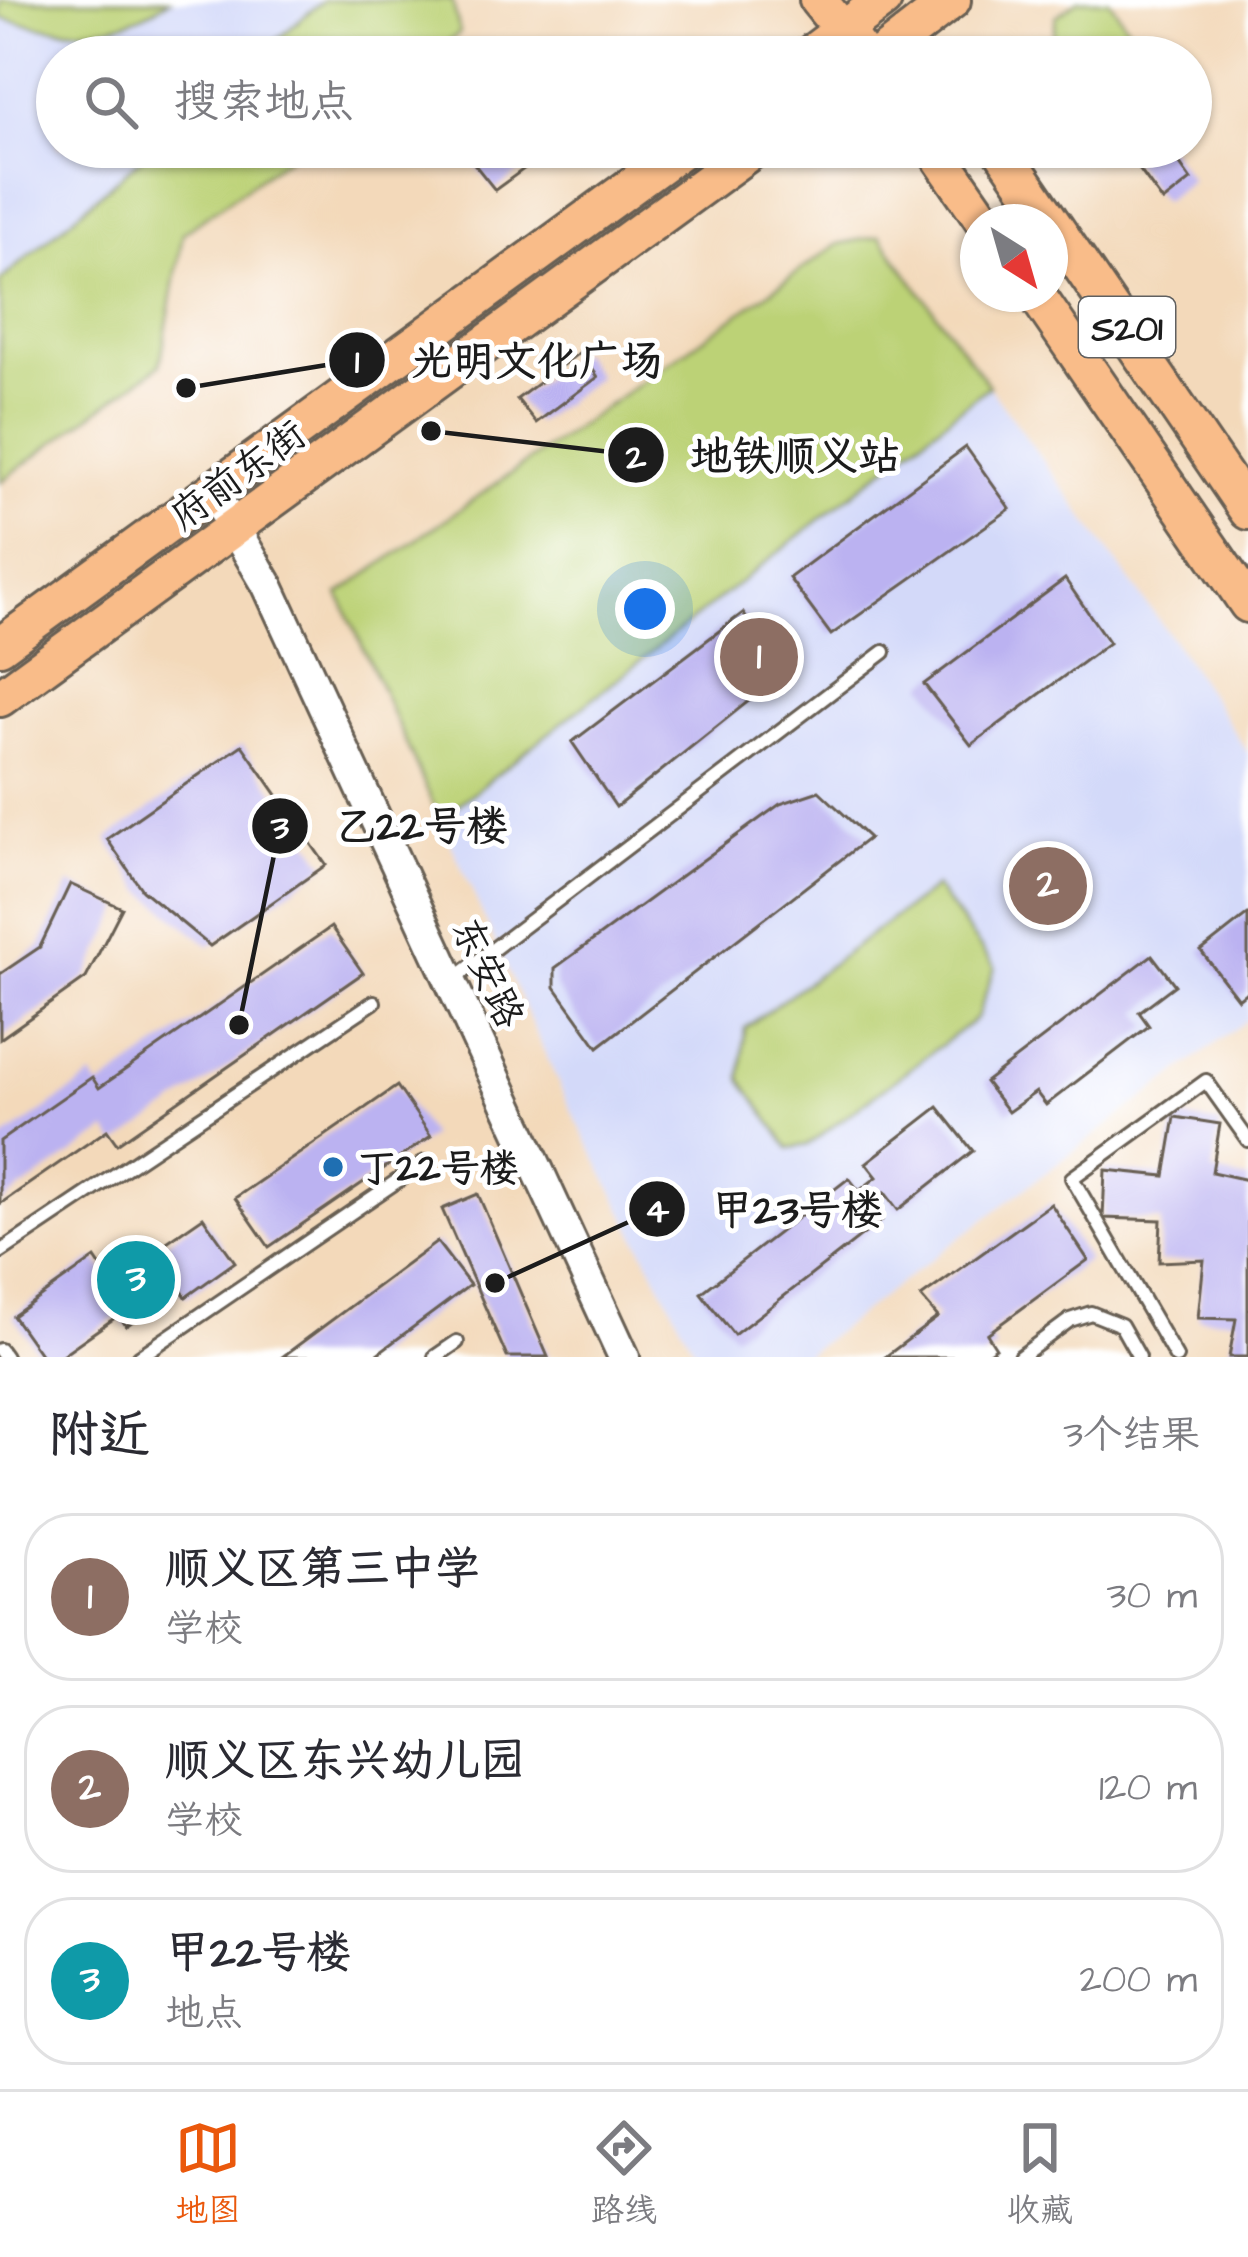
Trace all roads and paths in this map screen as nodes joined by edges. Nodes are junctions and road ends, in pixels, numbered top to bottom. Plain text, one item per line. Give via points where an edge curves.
1 (818, 0) edge
2 (883, 0) edge
3 (952, 0) edge
4 (919, 28) edge
5 (847, 36) edge
6 (859, 36) edge
7 (656, 168) edge
8 (727, 168) edge
9 (948, 168) edge
10 (1014, 168) edge
11 (973, 204) edge
12 (1048, 312) edge
13 (214, 494) junction
14 (1248, 511) edge
15 (233, 528) junction
16 (1248, 604) edge
17 (0, 646) edge
18 (884, 652) dead end
19 (0, 698) edge
20 (450, 982) junction
21 (374, 1002) dead end
22 (1248, 1140) edge
23 (425, 1162) dead end
24 (0, 1252) edge
25 (457, 1342) dead end
26 (139, 1357) edge
27 (435, 1357) edge
28 (624, 1357) edge
29 (1021, 1357) edge
30 (1139, 1357) edge
31 (1176, 1357) edge

1 - 5 main road
2 - 6 main road
3 - 4 main road
7 - 13 main road, 府前东街
8 - 15 main road, 府前东街
9 - 11 main road
10 - 14 main road, S201
12 - 16 main road, S201
13 - 15 street, 东安路
13 - 17 main road, 府前东街
15 - 19 main road, 府前东街
15 - 20 street, 东安路 via 268,586
18 - 20 lane
20 - 28 street, 东安路
21 - 24 lane
22 - 31 lane via 1206,1081 1072,1178
23 - 26 lane
25 - 27 lane
29 - 30 lane via 1091,1312 1121,1325

